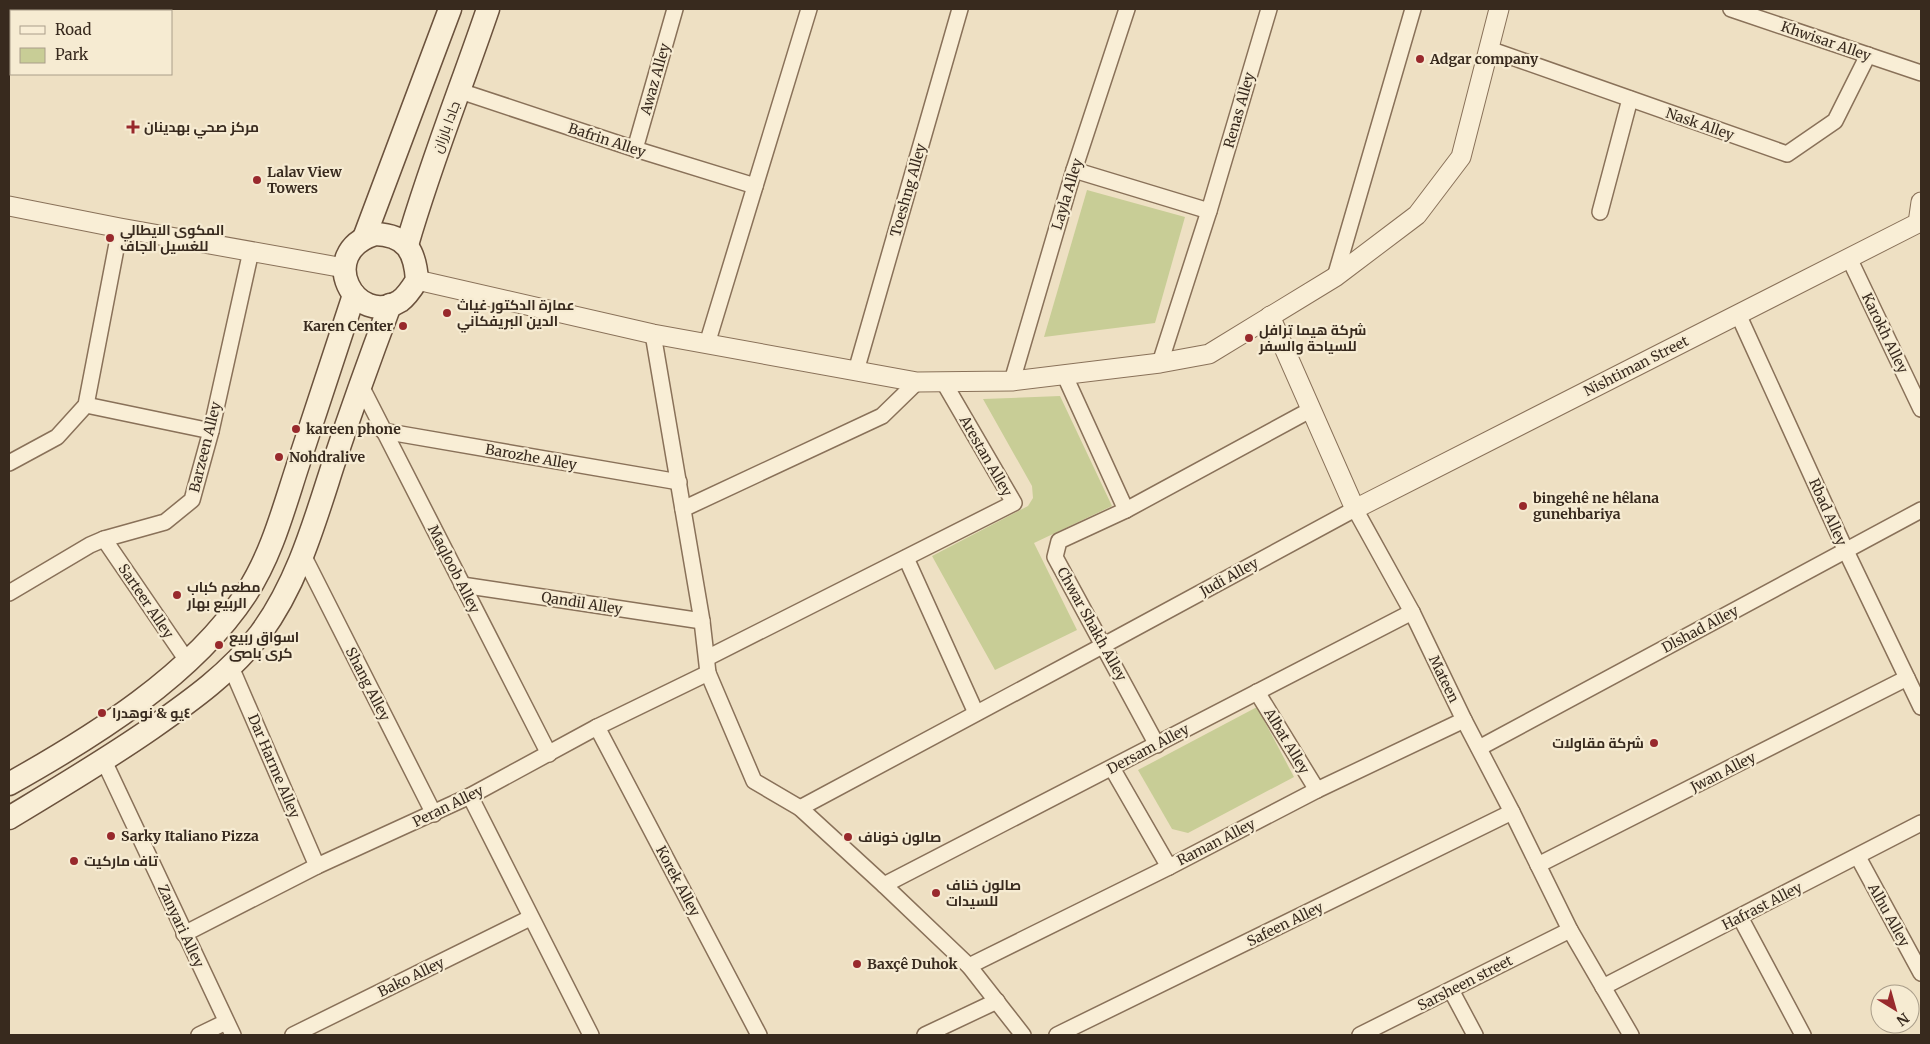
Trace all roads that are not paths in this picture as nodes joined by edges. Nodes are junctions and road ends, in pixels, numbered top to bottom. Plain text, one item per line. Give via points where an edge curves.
1 (450, 9) edge
2 (488, 9) edge
3 (675, 9) edge
4 (809, 9) edge
5 (960, 9) edge
6 (1127, 9) edge
7 (1269, 9) edge
8 (1413, 9) edge
9 (1499, 9) edge
10 (1731, 9) edge
11 (1489, 49) junction
12 (1868, 55) junction
13 (1921, 73) edge
14 (460, 91) junction
15 (1630, 99) junction
16 (635, 149) junction
17 (1074, 170) junction
18 (755, 186) junction
19 (1921, 202) edge
20 (9, 206) edge
21 (1209, 211) junction
22 (1600, 212) dead end
23 (1919, 227) edge
24 (120, 228) junction
25 (364, 238) junction
26 (407, 245) junction
27 (250, 251) junction
28 (1849, 258) junction
29 (344, 268) junction
30 (1335, 277) junction
31 (417, 280) junction
32 (354, 295) junction
33 (390, 305) junction
34 (1738, 314) junction
35 (1270, 316) junction
36 (653, 334) junction
37 (708, 344) junction
38 (1160, 363) junction
39 (856, 371) junction
40 (1064, 374) junction
41 (1012, 381) junction
42 (917, 382) junction
43 (943, 382) junction
44 (360, 384) junction
45 (86, 405) junction
46 (1312, 409) junction
47 (1921, 409) edge
48 (211, 431) junction
49 (383, 432) junction
50 (12, 459) edge
51 (678, 482) junction
52 (683, 509) junction
53 (1354, 509) junction
54 (1126, 510) junction
55 (1921, 510) edge
56 (104, 539) junction
57 (1846, 551) junction
58 (303, 555) junction
59 (906, 558) junction
60 (462, 585) junction
61 (9, 593) edge
62 (1412, 612) junction
63 (702, 621) junction
64 (1104, 645) junction
65 (188, 662) junction
66 (707, 665) junction
67 (231, 667) junction
68 (1907, 678) junction
69 (1257, 692) junction
70 (1921, 708) edge
71 (976, 713) junction
72 (1464, 720) junction
73 (597, 727) junction
74 (1157, 745) junction
75 (1479, 748) junction
76 (549, 754) junction
77 (104, 761) junction
78 (1112, 768) junction
79 (9, 784) edge
80 (1317, 790) junction
81 (470, 796) junction
82 (800, 808) junction
83 (1512, 812) junction
84 (434, 814) junction
85 (9, 818) edge
86 (1921, 823) edge
87 (1858, 857) junction
88 (1538, 865) junction
89 (317, 866) junction
90 (1168, 867) junction
91 (884, 885) junction
92 (1740, 917) junction
93 (530, 918) junction
94 (1570, 930) junction
95 (184, 934) junction
96 (969, 966) junction
97 (1921, 972) edge
98 (1603, 987) junction
99 (1451, 990) junction
100 (996, 1001) junction
101 (230, 1029) edge
102 (199, 1035) edge
103 (293, 1035) edge
104 (591, 1035) edge
105 (759, 1035) edge
106 (926, 1035) edge
107 (1023, 1035) edge
108 (1057, 1035) edge
109 (1360, 1035) edge
110 (1475, 1035) edge
111 (1630, 1035) edge
112 (1803, 1035) edge

1 - 25 main road
2 - 14 main road, جادا بارزان
3 - 16 street, Awaz Alley
4 - 18 street
5 - 39 street, Toeshng Alley
6 - 17 street, Layla Alley
7 - 21 street, Renas Alley
8 - 30 street
9 - 11 street
10 - 12 street, Khwisar Alley
11 - 15 street, Nask Alley
11 - 30 street via 1461,157 1417,215
12 - 13 street, Khwisar Alley
12 - 15 street, Nask Alley via 1835,121 1787,154
14 - 16 street, Bafrin Alley
14 - 26 main road, جادا بارزان via 425,184
15 - 22 street
16 - 18 street, Bafrin Alley
17 - 21 street
17 - 41 street, Layla Alley
18 - 37 street
19 - 23 street
20 - 24 street
21 - 38 street, Renas Alley
23 - 28 street, Nishtiman Street
24 - 27 street
24 - 45 street
25 - 26 main road via 387,234
25 - 29 main road via 350,250
26 - 31 main road via 416,264
27 - 29 street
27 - 48 street, Barzeen Alley
28 - 34 street, Nishtiman Street
28 - 47 street, Karokh Alley
29 - 32 main road via 345,278
30 - 35 street
31 - 33 main road via 408,294
31 - 36 street
32 - 33 main road via 371,305
32 - 65 main road via 262,566 230,618
33 - 44 main road
34 - 53 street, Nishtiman Street
34 - 57 street, Rbad Alley
35 - 38 street via 1209,354
35 - 46 street, Mateen
36 - 37 street
36 - 51 street
37 - 39 street
38 - 40 street
39 - 42 street
40 - 41 street
40 - 54 street
41 - 43 street
42 - 43 street
42 - 52 street via 882,416
43 - 59 street, Arestan Alley via 1014,503
44 - 49 street, Maqloob Alley
44 - 58 main road
45 - 48 street
45 - 50 street via 57,437
46 - 53 street, Mateen
46 - 54 street
48 - 56 street, Barzeen Alley via 192,500 165,522
49 - 51 street, Barozhe Alley
49 - 60 street, Maqloob Alley
51 - 52 street
52 - 63 street
53 - 62 street, Mateen
53 - 64 street, Judi Alley
54 - 64 street, Chwar Shakh Alley via 1058,541 1055,557
55 - 57 street, Dlshad Alley
56 - 61 street, Barzeen Alley
56 - 65 street, Sarteer Alley
57 - 68 street, Rbad Alley
57 - 75 street, Dlshad Alley
58 - 67 main road via 273,615
58 - 84 street, Shang Alley
59 - 66 street, Arestan Alley
59 - 71 street
60 - 63 street, Qandil Alley
60 - 76 street, Maqloob Alley
62 - 69 street, Dersam Alley
62 - 72 street, Mateen
63 - 66 street
64 - 71 street, Judi Alley
64 - 74 street, Chwar Shakh Alley
65 - 79 main road via 101,728
66 - 73 street, Peran Alley
66 - 82 street via 754,781
67 - 77 main road via 203,692
67 - 89 street, Dar Harme Alley
68 - 70 street, Rbad Alley
68 - 88 street, Jwan Alley
69 - 74 street, Dersam Alley
69 - 80 street, Albat Alley
71 - 82 street, Judi Alley
72 - 75 street, Mateen
72 - 80 street, Raman Alley
73 - 76 street, Peran Alley
73 - 105 street, Korek Alley
74 - 78 street, Dersam Alley
75 - 83 street, Mateen
76 - 81 street, Peran Alley
77 - 85 main road
77 - 95 street, Zanyari Alley
78 - 90 street
78 - 91 street, Dersam Alley
80 - 90 street, Raman Alley
81 - 84 street, Peran Alley
81 - 93 street
82 - 91 street
83 - 88 street, Mateen
83 - 108 street, Safeen Alley
84 - 89 street, Peran Alley
86 - 87 street, Hafrast Alley
87 - 92 street, Hafrast Alley
87 - 97 street, Alhu Alley
88 - 94 street, Mateen
89 - 95 street, Peran Alley
90 - 96 street, Raman Alley
91 - 96 street
92 - 98 street, Hafrast Alley
92 - 112 street
93 - 103 street, Bako Alley
93 - 104 street
94 - 98 street, Mateen
94 - 99 street, Sarsheen street
95 - 101 street, Zanyari Alley
96 - 100 street
98 - 111 street, Mateen
99 - 109 street, Sarsheen street
99 - 110 street
100 - 106 street
100 - 107 street
101 - 102 street

